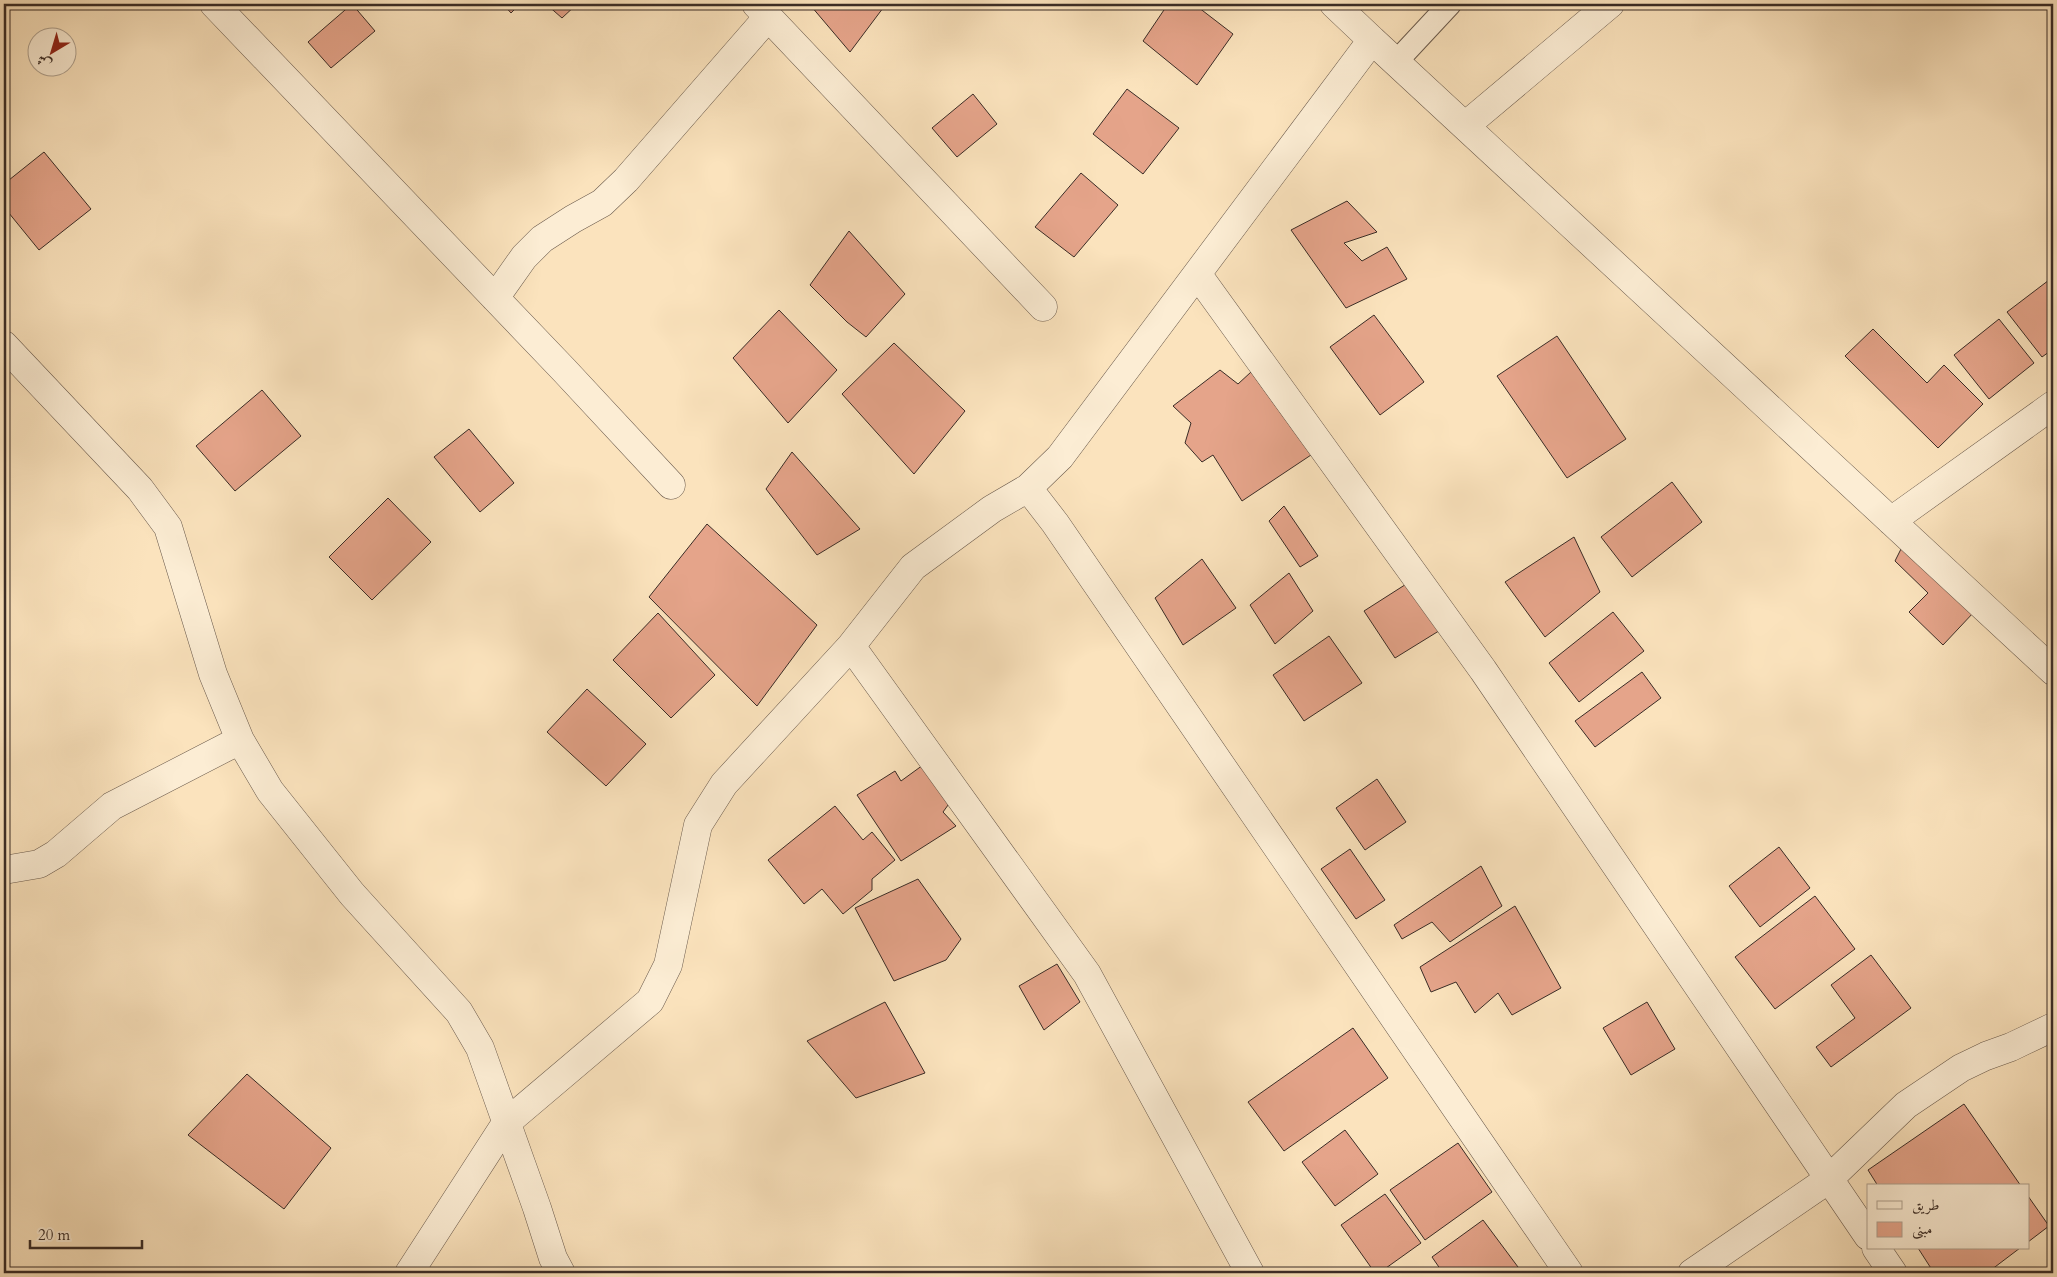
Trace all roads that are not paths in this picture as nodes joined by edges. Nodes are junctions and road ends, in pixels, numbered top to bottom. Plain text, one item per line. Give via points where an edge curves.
1 (214, 4) edge
2 (1334, 4) edge
3 (1450, 4) edge
4 (1610, 4) edge
5 (762, 10) edge
6 (1372, 40) junction
7 (1396, 62) junction
8 (1465, 126) junction
9 (1198, 275) junction
10 (495, 298) junction
11 (1042, 306) dead end
12 (4, 345) edge
13 (2053, 405) edge
14 (671, 485) dead end
15 (1028, 488) junction
16 (1891, 521) junction
17 (850, 646) junction
18 (2053, 671) edge
19 (240, 740) junction
20 (4, 870) edge
21 (2053, 1027) edge
22 (506, 1123) junction
23 (1830, 1180) junction
24 (1867, 1235) edge
25 (1877, 1250) edge
26 (409, 1273) edge
27 (561, 1273) edge
28 (1250, 1273) edge
29 (1569, 1273) edge
30 (1692, 1273) edge
31 (1893, 1273) edge

1 - 10 street
2 - 6 street
3 - 7 lane
4 - 8 street
5 - 10 street via 626,180 602,203 542,239 524,257
5 - 11 street
6 - 7 street
6 - 9 street
7 - 8 street
8 - 16 street
9 - 15 street via 1060,457
9 - 23 street via 1483,670
10 - 14 street
12 - 19 street via 140,489 168,527 214,674
13 - 16 street
15 - 17 street via 913,567
15 - 29 street
16 - 18 street
17 - 22 street via 724,784 698,824 668,965 650,1001
17 - 28 street via 1087,974
19 - 20 street via 112,806 40,864
19 - 22 street via 270,792 352,894 459,1012 480,1048
21 - 23 street via 1961,1068 1906,1105
22 - 26 street
22 - 27 street
23 - 24 street
23 - 30 street
25 - 31 street

